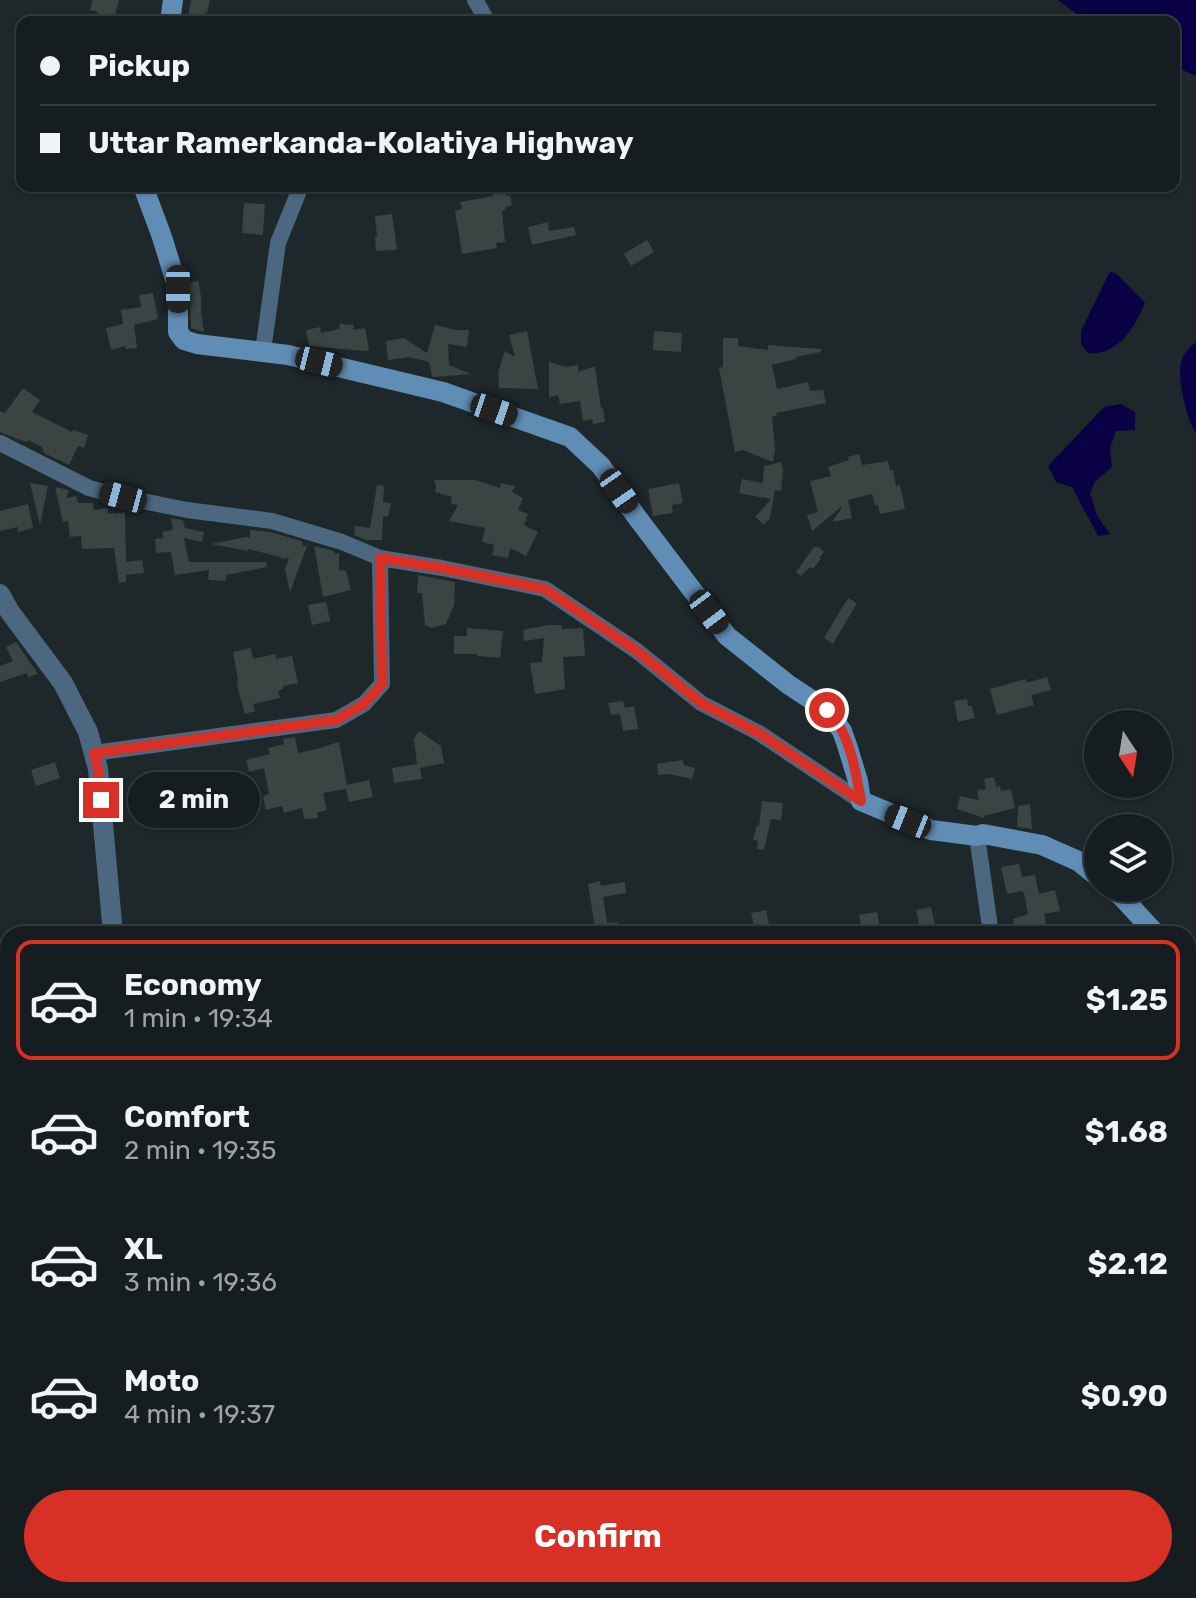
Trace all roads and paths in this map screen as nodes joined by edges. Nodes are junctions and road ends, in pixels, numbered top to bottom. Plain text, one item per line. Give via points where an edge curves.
1 (145, 192) edge
2 (299, 192) edge
3 (263, 351) junction
4 (0, 443) edge
5 (380, 558) junction
6 (0, 594) edge
7 (94, 753) junction
8 (861, 801) junction
9 (977, 836) junction
10 (1084, 866) edge
11 (1127, 902) edge
12 (112, 926) edge
13 (990, 926) edge
14 (1149, 926) edge

1 - 3 main road via 178,289 178,332 197,344
2 - 3 street via 278,243
3 - 8 main road via 443,392 570,437 601,466 727,636 827,710 842,731
4 - 5 street via 89,488 187,510 272,521
5 - 7 street via 382,684 364,704 336,720
5 - 8 street via 545,589 637,651 701,703 759,733
6 - 7 street via 63,683
7 - 12 street
8 - 9 main road via 931,830
9 - 10 main road via 1042,845
9 - 13 street
11 - 14 main road

